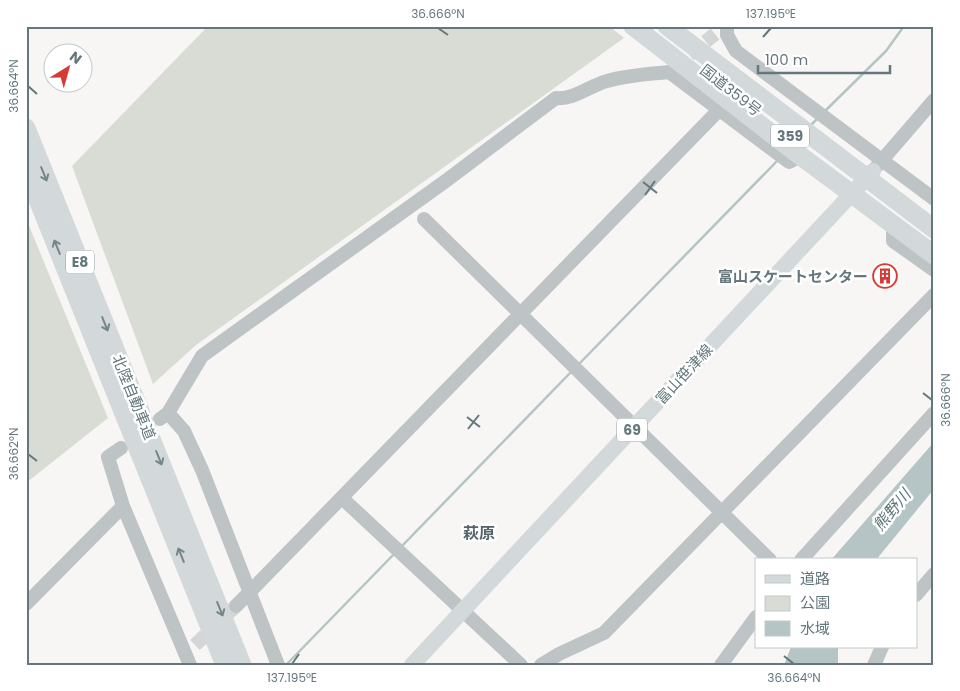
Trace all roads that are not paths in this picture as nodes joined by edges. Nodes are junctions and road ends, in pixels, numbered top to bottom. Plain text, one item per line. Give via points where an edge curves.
1 (633, 26) edge
2 (649, 26) edge
3 (667, 26) edge
4 (683, 26) edge
5 (723, 32) edge
6 (934, 100) edge
7 (719, 110) junction
8 (26, 128) edge
9 (798, 154) junction
10 (878, 166) junction
11 (26, 170) edge
12 (852, 194) junction
13 (934, 199) edge
14 (934, 217) edge
15 (424, 219) dead end
16 (893, 224) junction
17 (934, 229) edge
18 (934, 243) edge
19 (934, 255) edge
20 (934, 270) edge
21 (934, 295) edge
22 (520, 315) junction
23 (128, 401) junction
24 (934, 413) edge
25 (634, 428) junction
26 (121, 448) dead end
27 (342, 498) junction
28 (123, 506) junction
29 (722, 511) junction
30 (768, 558) edge
31 (804, 558) edge
32 (934, 574) edge
33 (249, 593) junction
34 (918, 593) edge
35 (26, 604) edge
36 (236, 606) tunnel mouth
37 (462, 610) junction
38 (755, 618) edge
39 (195, 644) tunnel mouth
40 (882, 648) edge
41 (185, 662) edge
42 (225, 665) edge
43 (242, 665) edge
44 (278, 665) edge
45 (412, 665) edge
46 (521, 665) edge
47 (541, 665) edge
48 (721, 665) edge
49 (874, 665) edge

1 - 9 highway
2 - 18 highway, 国道359号 / 359
3 - 17 highway, 国道359号 / 359
4 - 10 highway via 816,128
5 - 10 street via 736,51
6 - 10 street
7 - 9 street via 789,162
7 - 22 street
7 - 33 street via 668,72 622,76 566,99 556,98 202,356 164,416 184,431
8 -> 23 highway, 北陸自動車道 / E8
9 - 12 highway
10 - 12 main road, 富山笹津線 / 69
10 - 13 street
10 - 14 highway
23 -> 11 highway, 北陸自動車道 / E8
12 - 16 highway
12 - 25 main road, 富山笹津線 / 69
15 - 22 street
16 - 19 highway
16 - 20 street via 894,242
21 - 29 street
22 - 25 street
22 - 27 street
42 -> 23 highway, 北陸自動車道 / E8
23 -> 43 highway, 北陸自動車道 / E8
24 - 31 street
25 - 29 street
25 - 37 main road, 富山笹津線 / 69
26 - 28 street via 108,457
27 - 33 street
27 - 37 street
28 - 35 street
28 - 41 street
29 - 30 street
29 - 47 street via 604,633
32 - 34 street
33 - 36 street
33 - 44 street
37 - 45 main road, 富山笹津線 / 69
37 - 46 street
38 - 48 street
39 - 41 street
40 - 49 street

